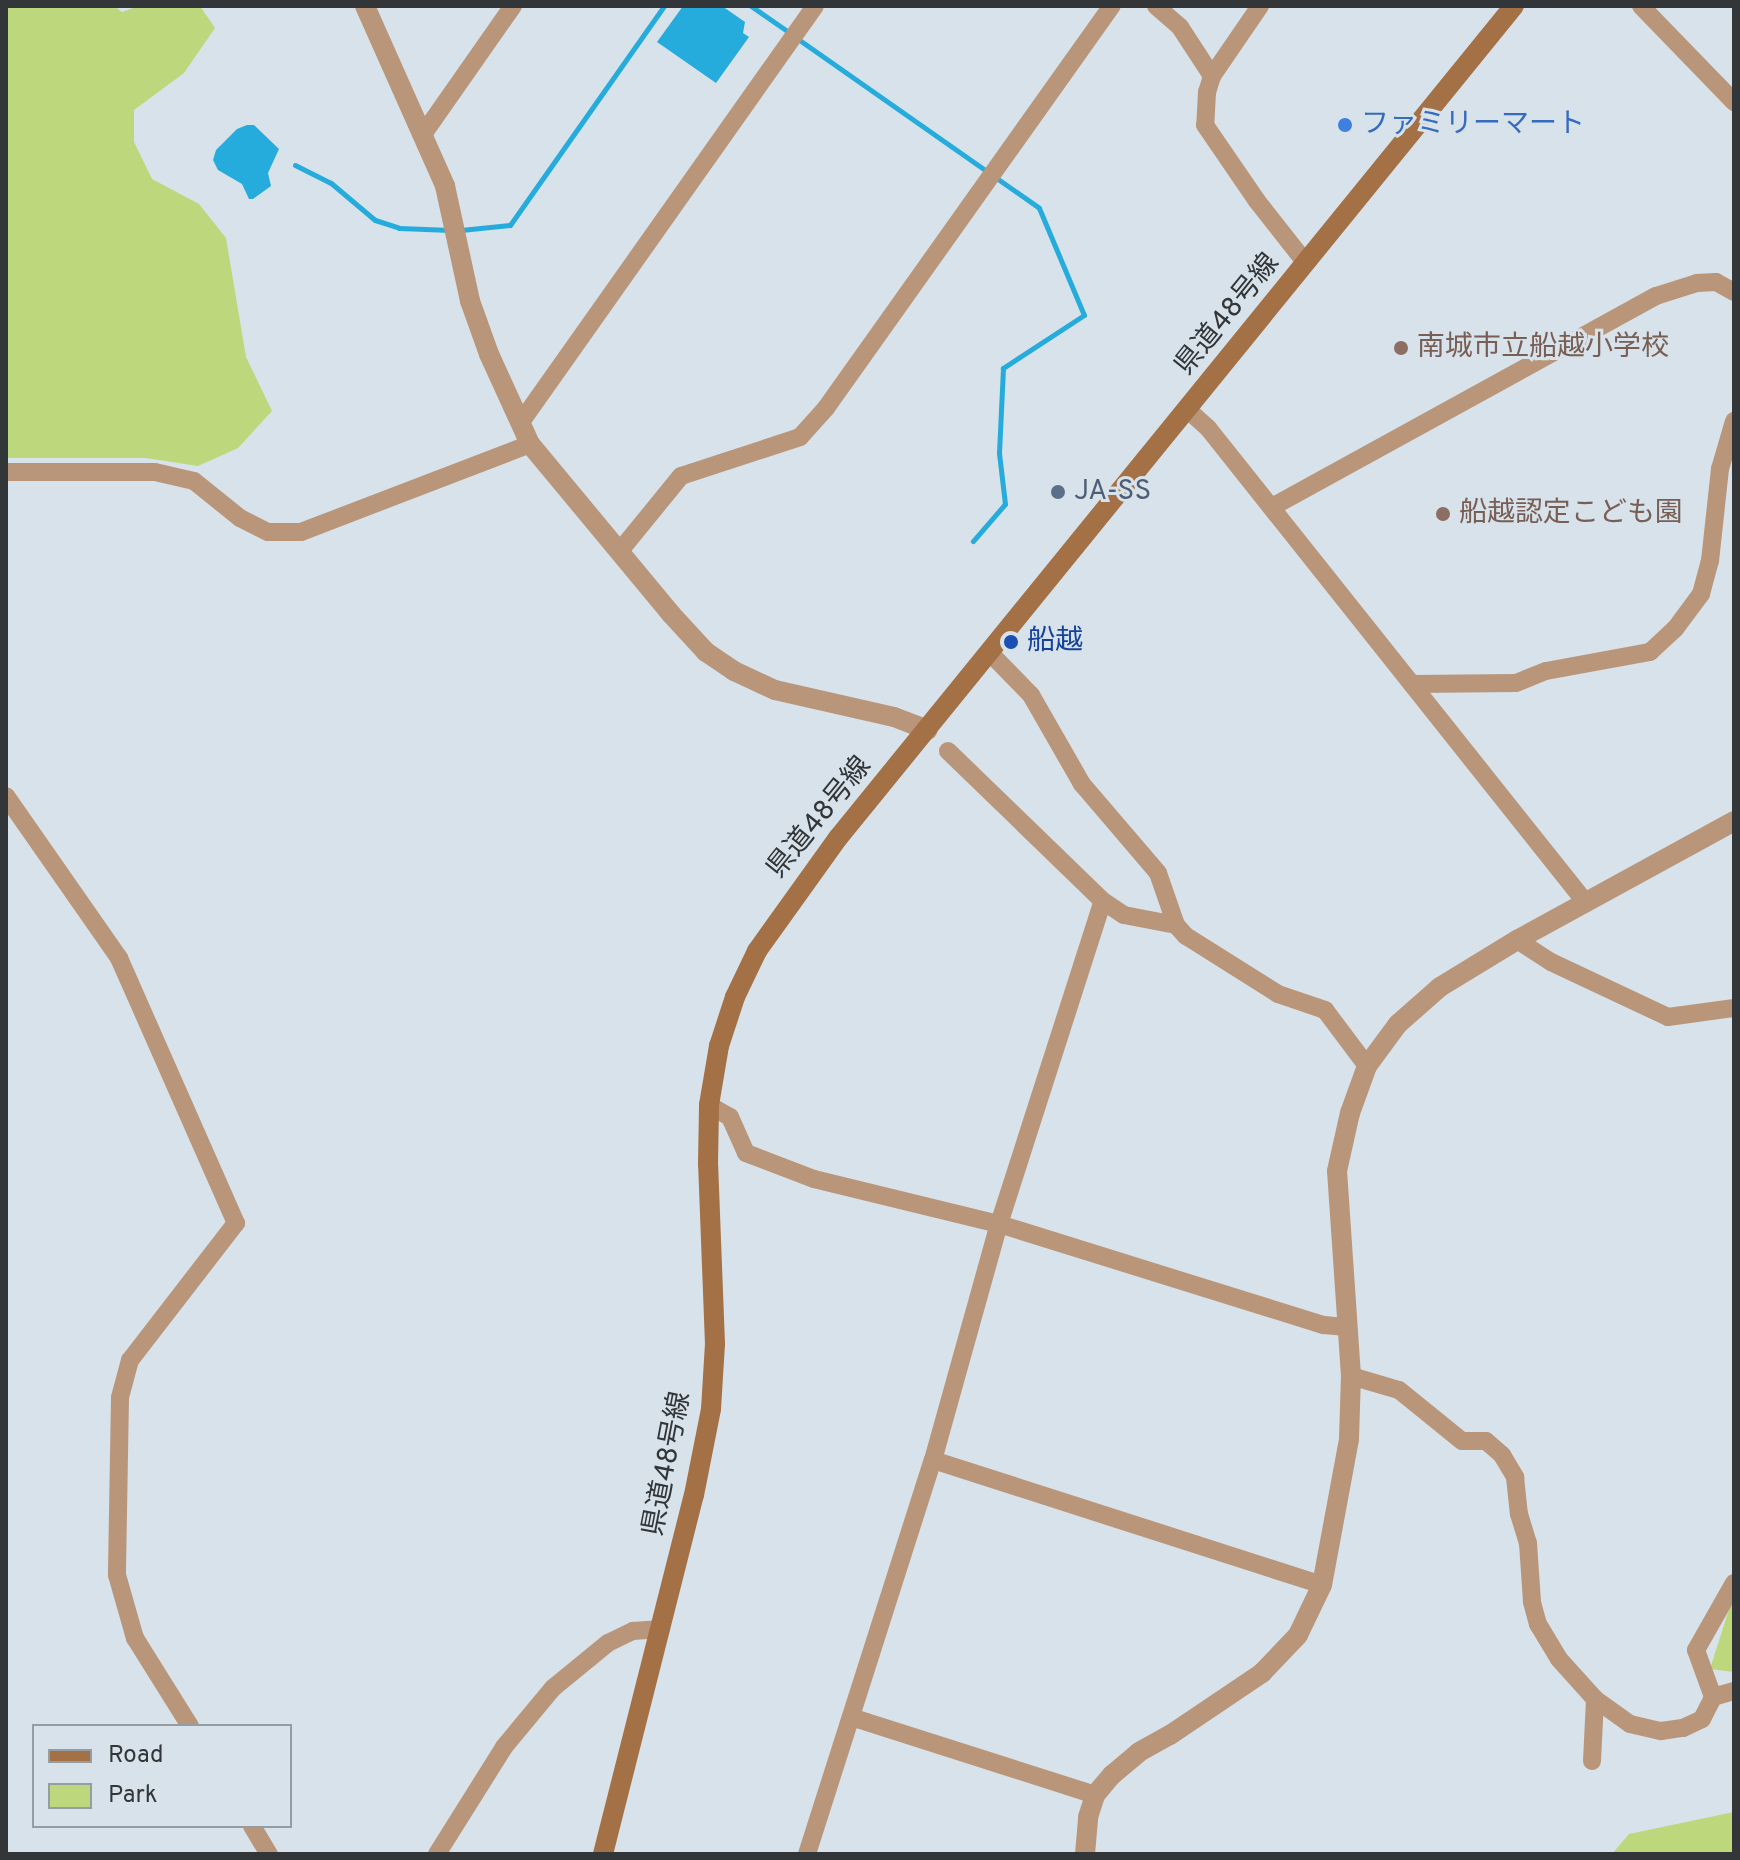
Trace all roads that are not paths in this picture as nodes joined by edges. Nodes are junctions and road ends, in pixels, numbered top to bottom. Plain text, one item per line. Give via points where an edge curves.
1 (365, 6) edge
2 (513, 6) edge
3 (815, 6) edge
4 (1112, 6) edge
5 (1156, 6) edge
6 (1260, 6) edge
7 (1514, 6) edge
8 (1641, 6) edge
9 (1212, 76) junction
10 (1734, 102) edge
11 (424, 133) junction
12 (1305, 262) junction
13 (1734, 292) edge
14 (1188, 410) junction
15 (1734, 421) edge
16 (521, 422) junction
17 (530, 444) junction
18 (6, 472) edge
19 (1272, 507) junction
20 (619, 552) junction
21 (990, 653) junction
22 (1412, 684) junction
23 (928, 730) junction
24 (948, 751) dead end
25 (6, 796) edge
26 (1734, 821) edge
27 (1103, 901) junction
28 (1586, 903) junction
29 (1176, 925) junction
30 (1517, 940) junction
31 (1734, 1008) edge
32 (1367, 1066) junction
33 (709, 1105) junction
34 (999, 1224) junction
35 (1346, 1327) junction
36 (1351, 1376) junction
37 (933, 1460) junction
38 (1734, 1583) edge
39 (1322, 1585) junction
40 (661, 1629) junction
41 (1734, 1691) edge
42 (1713, 1697) junction
43 (1595, 1699) junction
44 (851, 1717) junction
45 (189, 1724) edge
46 (1592, 1761) dead end
47 (1095, 1795) junction
48 (253, 1828) edge
49 (269, 1854) edge
50 (437, 1854) edge
51 (603, 1854) edge
52 (807, 1854) edge
53 (1085, 1854) edge

1 - 11 street
2 - 11 street
3 - 16 street
4 - 20 street via 818,418 800,437 681,476
5 - 9 street via 1180,27
6 - 9 street
7 - 12 main road, 県道48号線
8 - 10 street
9 - 12 street via 1205,125 1210,137
11 - 16 street via 445,186 470,301
12 - 14 main road, 県道48号線
13 - 19 street via 1707,282 1656,296
14 - 19 street
14 - 21 main road, 県道48号線
15 - 22 street via 1720,469 1701,594 1650,652 1546,671 1516,683
16 - 17 street
17 - 18 street via 301,532 268,532 240,518 194,481 155,472
17 - 20 street
19 - 22 street
20 - 23 street via 706,652 734,671 775,690
21 - 23 main road, 県道48号線
21 - 29 street via 1031,695 1082,784 1158,873
22 - 28 street
23 - 33 main road, 県道48号線 via 812,873 757,951 719,1046
24 - 27 street
25 - 45 street via 119,958 236,1223 130,1360 120,1398 117,1575 135,1638
26 - 28 street
27 - 29 street via 1124,915
27 - 34 street
28 - 30 street
29 - 32 street via 1278,994 1325,1010
30 - 31 street via 1551,962 1668,1017
30 - 32 street via 1420,1002
32 - 35 street via 1337,1171
33 - 34 street via 730,1117 746,1153 814,1179
33 - 40 main road, 県道48号線 via 715,1344 711,1409
34 - 35 street via 1324,1325
34 - 37 street
35 - 36 street
36 - 39 street via 1349,1439
36 - 43 street via 1399,1390 1462,1441 1486,1441 1502,1455 1515,1477 1538,1624 1559,1659
37 - 39 street
37 - 44 street
38 - 42 street via 1696,1650
39 - 47 street via 1298,1635 1262,1673 1139,1752
40 - 50 street via 633,1631 608,1643 553,1688 504,1747
40 - 51 main road, 県道48号線
41 - 42 street
42 - 43 street via 1702,1719 1661,1731 1630,1724
43 - 46 street
44 - 47 street
44 - 52 street
47 - 53 street
48 - 49 street

